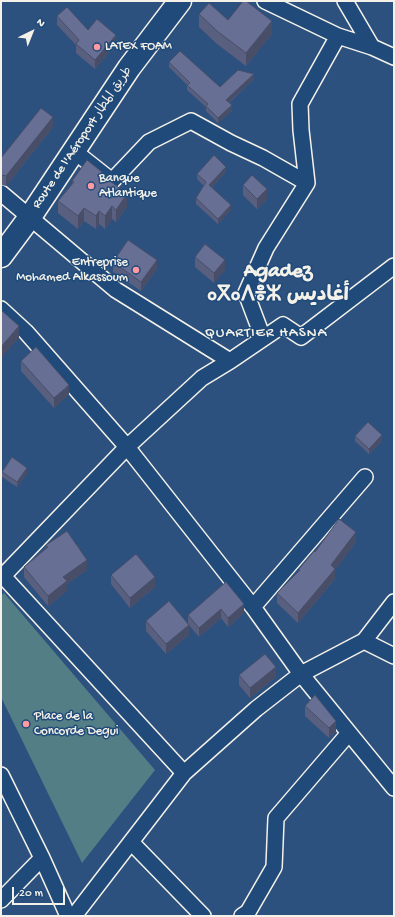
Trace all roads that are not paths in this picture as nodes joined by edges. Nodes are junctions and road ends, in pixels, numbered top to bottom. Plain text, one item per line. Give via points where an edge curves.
1 (180, 1) edge
2 (265, 1) edge
3 (344, 1) edge
4 (338, 36) junction
5 (372, 48) junction
6 (394, 56) edge
7 (74, 151) junction
8 (307, 183) junction
9 (1, 193) edge
10 (30, 217) junction
11 (1, 256) edge
12 (394, 266) edge
13 (1, 309) edge
14 (263, 338) junction
15 (230, 361) junction
16 (128, 446) junction
17 (365, 478) dead end
18 (2, 577) edge
19 (394, 602) edge
20 (253, 607) junction
21 (364, 641) junction
22 (394, 656) edge
23 (301, 674) junction
24 (349, 732) junction
25 (184, 773) junction
26 (1, 775) edge
27 (394, 788) edge
28 (131, 842) junction
29 (42, 858) junction
30 (1, 900) edge
31 (68, 916) edge
32 (74, 916) edge
33 (203, 916) edge
34 (242, 916) edge

1 - 7 main road, Route de l'Aéroport طريق المطار via 129,68
2 - 4 street
3 - 5 street
4 - 5 street
4 - 8 street via 300,104
5 - 6 street
7 - 8 street via 112,181 149,142 191,121
7 - 10 main road, Route de l'Aéroport طريق المطار
8 - 14 street via 266,248 246,293
9 - 10 street
10 - 11 main road, Route de l'Aéroport طريق المطار
10 - 15 street via 116,290
12 - 14 street via 301,337 282,325
13 - 16 street via 26,332
14 - 15 street
15 - 16 street via 202,378
16 - 18 street
16 - 20 street
17 - 20 street
18 - 25 street
19 - 21 street
20 - 23 street
21 - 22 street
21 - 23 street
23 - 24 street
23 - 25 street via 256,709
24 - 27 street
24 - 34 street via 276,818 274,867 248,912
25 - 28 street
26 - 29 street
28 - 32 street
28 - 33 street
29 - 30 street
29 - 31 street

